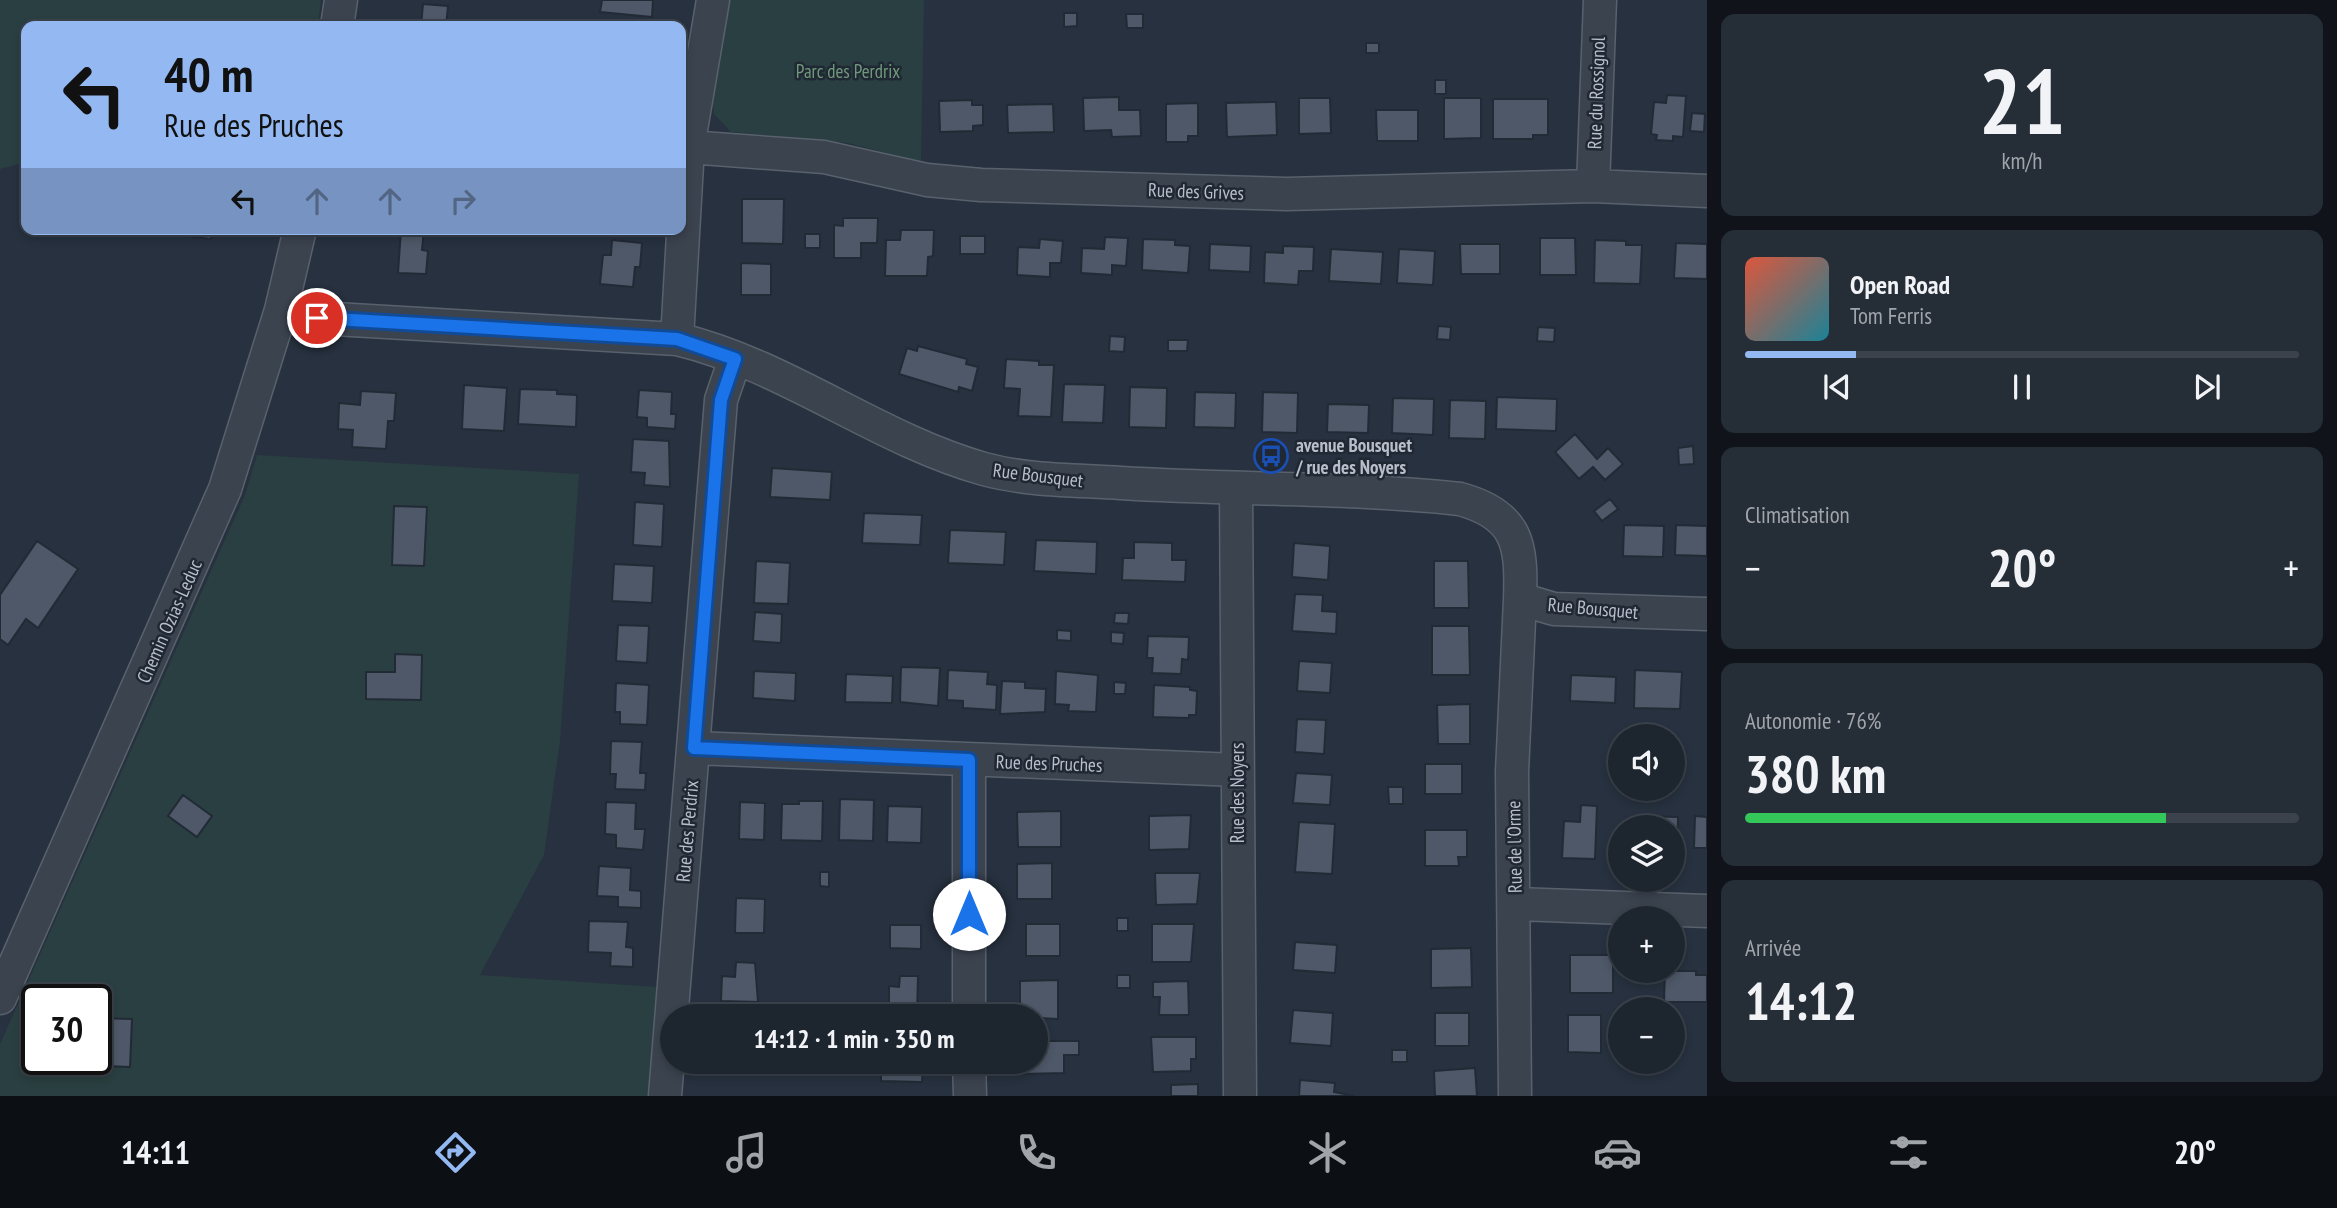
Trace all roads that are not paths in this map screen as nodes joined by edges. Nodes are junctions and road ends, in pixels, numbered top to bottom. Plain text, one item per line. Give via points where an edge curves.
1 (341, 0) edge
2 (713, 0) edge
3 (1600, 0) edge
4 (338, 21) edge
5 (688, 147) junction
6 (686, 182) edge
7 (1593, 186) junction
8 (1707, 191) edge
9 (299, 235) edge
10 (683, 235) edge
11 (281, 310) junction
12 (677, 339) junction
13 (735, 359) junction
14 (1236, 489) junction
15 (1520, 599) junction
16 (1707, 614) edge
17 (694, 748) junction
18 (969, 760) junction
19 (1237, 770) junction
20 (1514, 904) junction
21 (1707, 911) edge
22 (0, 998) edge
23 (969, 1004) edge
24 (970, 1074) edge
25 (666, 1096) edge
26 (970, 1096) edge
27 (1240, 1096) edge
28 (1515, 1096) edge

1 - 4 street
2 - 5 street
3 - 7 street, Rue du Rossignol
5 - 6 street
5 - 7 street, Rue des Grives via 824,156 927,180 981,185 1314,194
7 - 8 street, Rue des Grives
9 - 11 street, Chemin Ozias-Leduc
10 - 12 street
11 - 12 street, Rue Bousquet via 317,318
11 - 22 street, Chemin Ozias-Leduc via 205,540
12 - 13 street, Rue Bousquet
13 - 14 street, Rue Bousquet via 885,429 983,468 1042,478
13 - 17 street, Rue des Perdrix via 721,400
14 - 15 street, Rue Bousquet via 1437,497 1483,506 1506,523 1516,538 1521,557
14 - 19 street, Rue des Noyers
15 - 16 street, Rue Bousquet via 1554,608
15 - 20 street, Rue de l'Orme via 1512,772
17 - 18 street, Rue des Pruches
17 - 25 street, Rue des Perdrix
18 - 19 street, Rue des Pruches
18 - 23 street
19 - 27 street, Rue des Noyers
20 - 21 street
20 - 28 street, Rue de l'Orme
24 - 26 street

